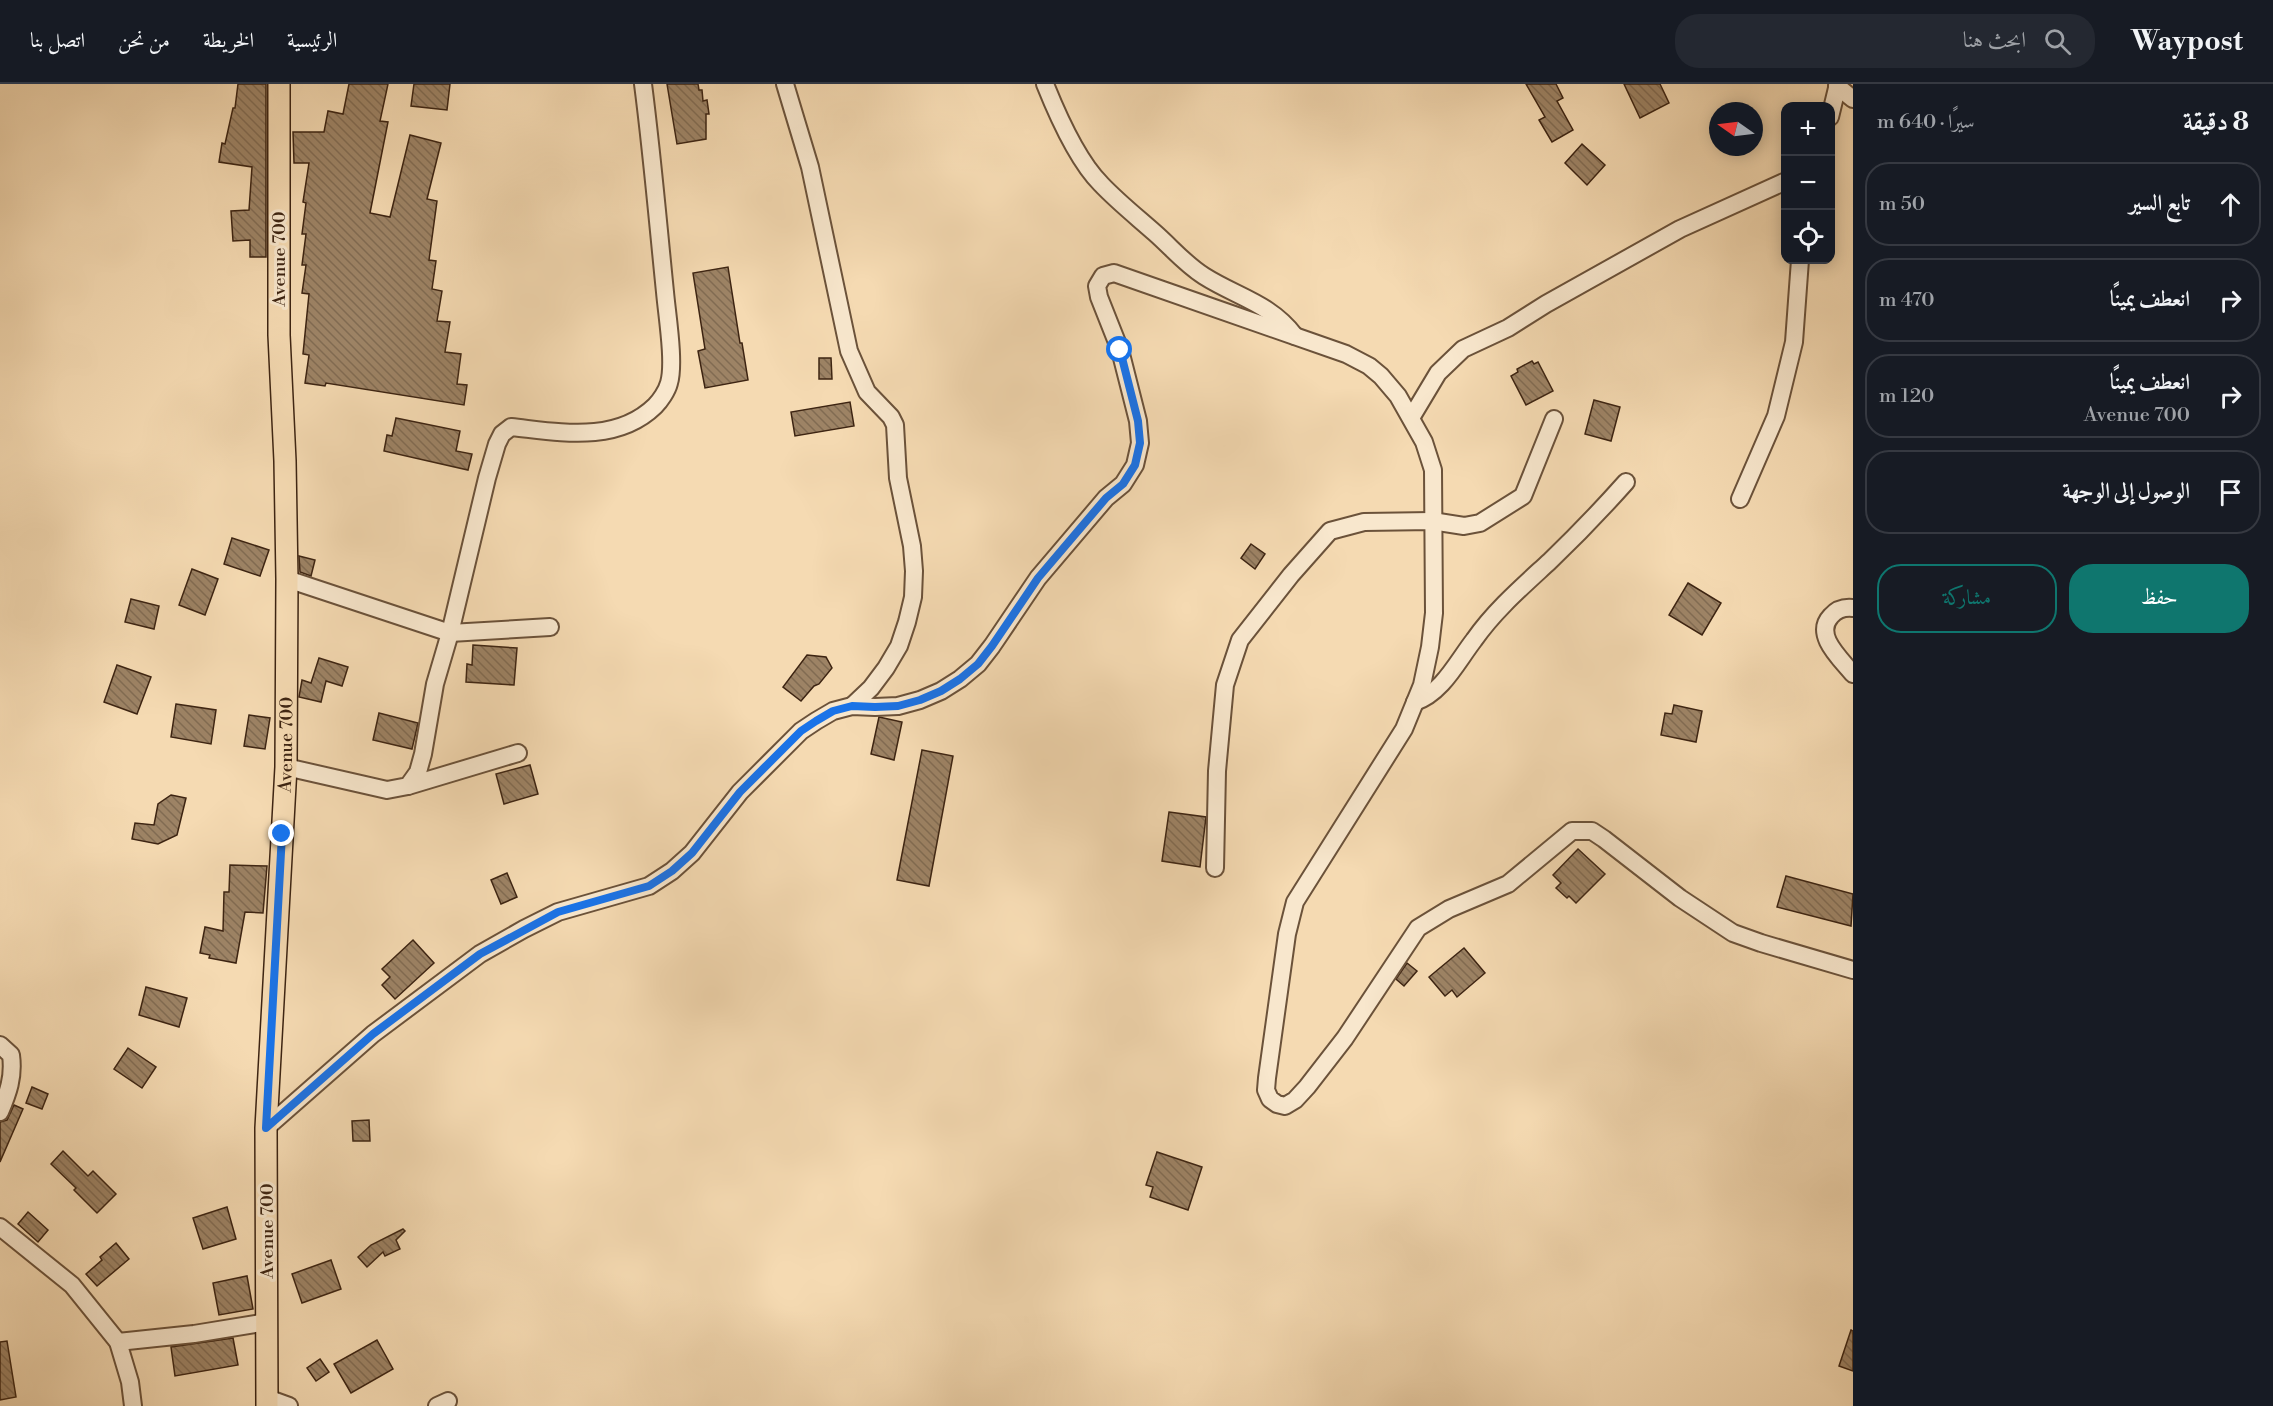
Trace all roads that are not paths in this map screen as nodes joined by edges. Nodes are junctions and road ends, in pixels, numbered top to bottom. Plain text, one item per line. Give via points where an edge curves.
1 (279, 84) edge
2 (643, 84) edge
3 (785, 84) edge
4 (1045, 84) edge
5 (1838, 85) edge
6 (1853, 99) edge
7 (1834, 102) edge
8 (1781, 183) edge
9 (1800, 264) edge
10 (1295, 337) junction
11 (1411, 418) junction
12 (1554, 419) dead end
13 (1626, 482) dead end
14 (1740, 499) dead end
15 (1432, 521) junction
16 (287, 579) junction
17 (1853, 608) edge
18 (550, 627) dead end
19 (450, 633) junction
20 (1853, 674) edge
21 (1415, 702) junction
22 (852, 706) junction
23 (518, 753) dead end
24 (286, 767) junction
25 (408, 786) junction
26 (1215, 868) dead end
27 (1853, 970) edge
28 (0, 1045) edge
29 (0, 1112) edge
30 (266, 1128) junction
31 (0, 1227) edge
32 (267, 1322) junction
33 (118, 1342) junction
34 (267, 1402) edge
35 (134, 1406) edge
36 (289, 1406) edge

1 - 16 main road, Avenue 700 via 279,335
2 - 19 street via 668,326 669,383 655,406 635,420 608,430 580,434 506,429 487,478
3 - 22 street via 810,167 849,351 867,392 895,425 898,478 912,546 913,597 899,645 881,675
4 - 10 street via 1056,112 1100,184 1180,259 1228,291 1270,310
5 - 6 street
5 - 7 street
8 - 11 street via 1680,229 1508,328 1463,348 1438,373
9 - 14 street via 1794,342 1776,416
10 - 11 street via 1369,366 1398,396
10 - 22 street via 1125,276 1103,276 1097,286 1099,297 1120,350 1138,421 1140,443 1135,465 1123,484 1106,498 1038,578 978,664 941,691 920,700 898,706
11 - 15 street via 1424,442 1432,470
12 - 15 street via 1523,496 1480,523 1464,526
13 - 21 street via 1494,615 1441,685
15 - 21 street via 1434,613 1422,685
15 - 26 street via 1364,522 1330,531 1240,640 1225,686 1217,771
16 - 19 street
16 - 24 main road, Avenue 700
17 - 20 street via 1832,614 1825,629 1827,639
18 - 19 street
19 - 25 street via 435,684 423,754 418,772
21 - 27 street via 1398,739 1294,902 1267,1078 1266,1090 1277,1104 1285,1106 1307,1087 1419,928 1449,909 1508,884 1572,831 1592,831 1733,933
22 - 30 street via 833,711 801,731 740,792 692,853 672,871 649,886 558,912 480,954 373,1034
23 - 25 street
24 - 25 street via 387,790
24 - 30 main road, Avenue 700
28 - 29 street via 11,1055 12,1079
30 - 32 main road, Avenue 700
31 - 33 street via 72,1285
32 - 33 street
32 - 34 main road, Avenue 700
33 - 35 street
34 - 36 street

